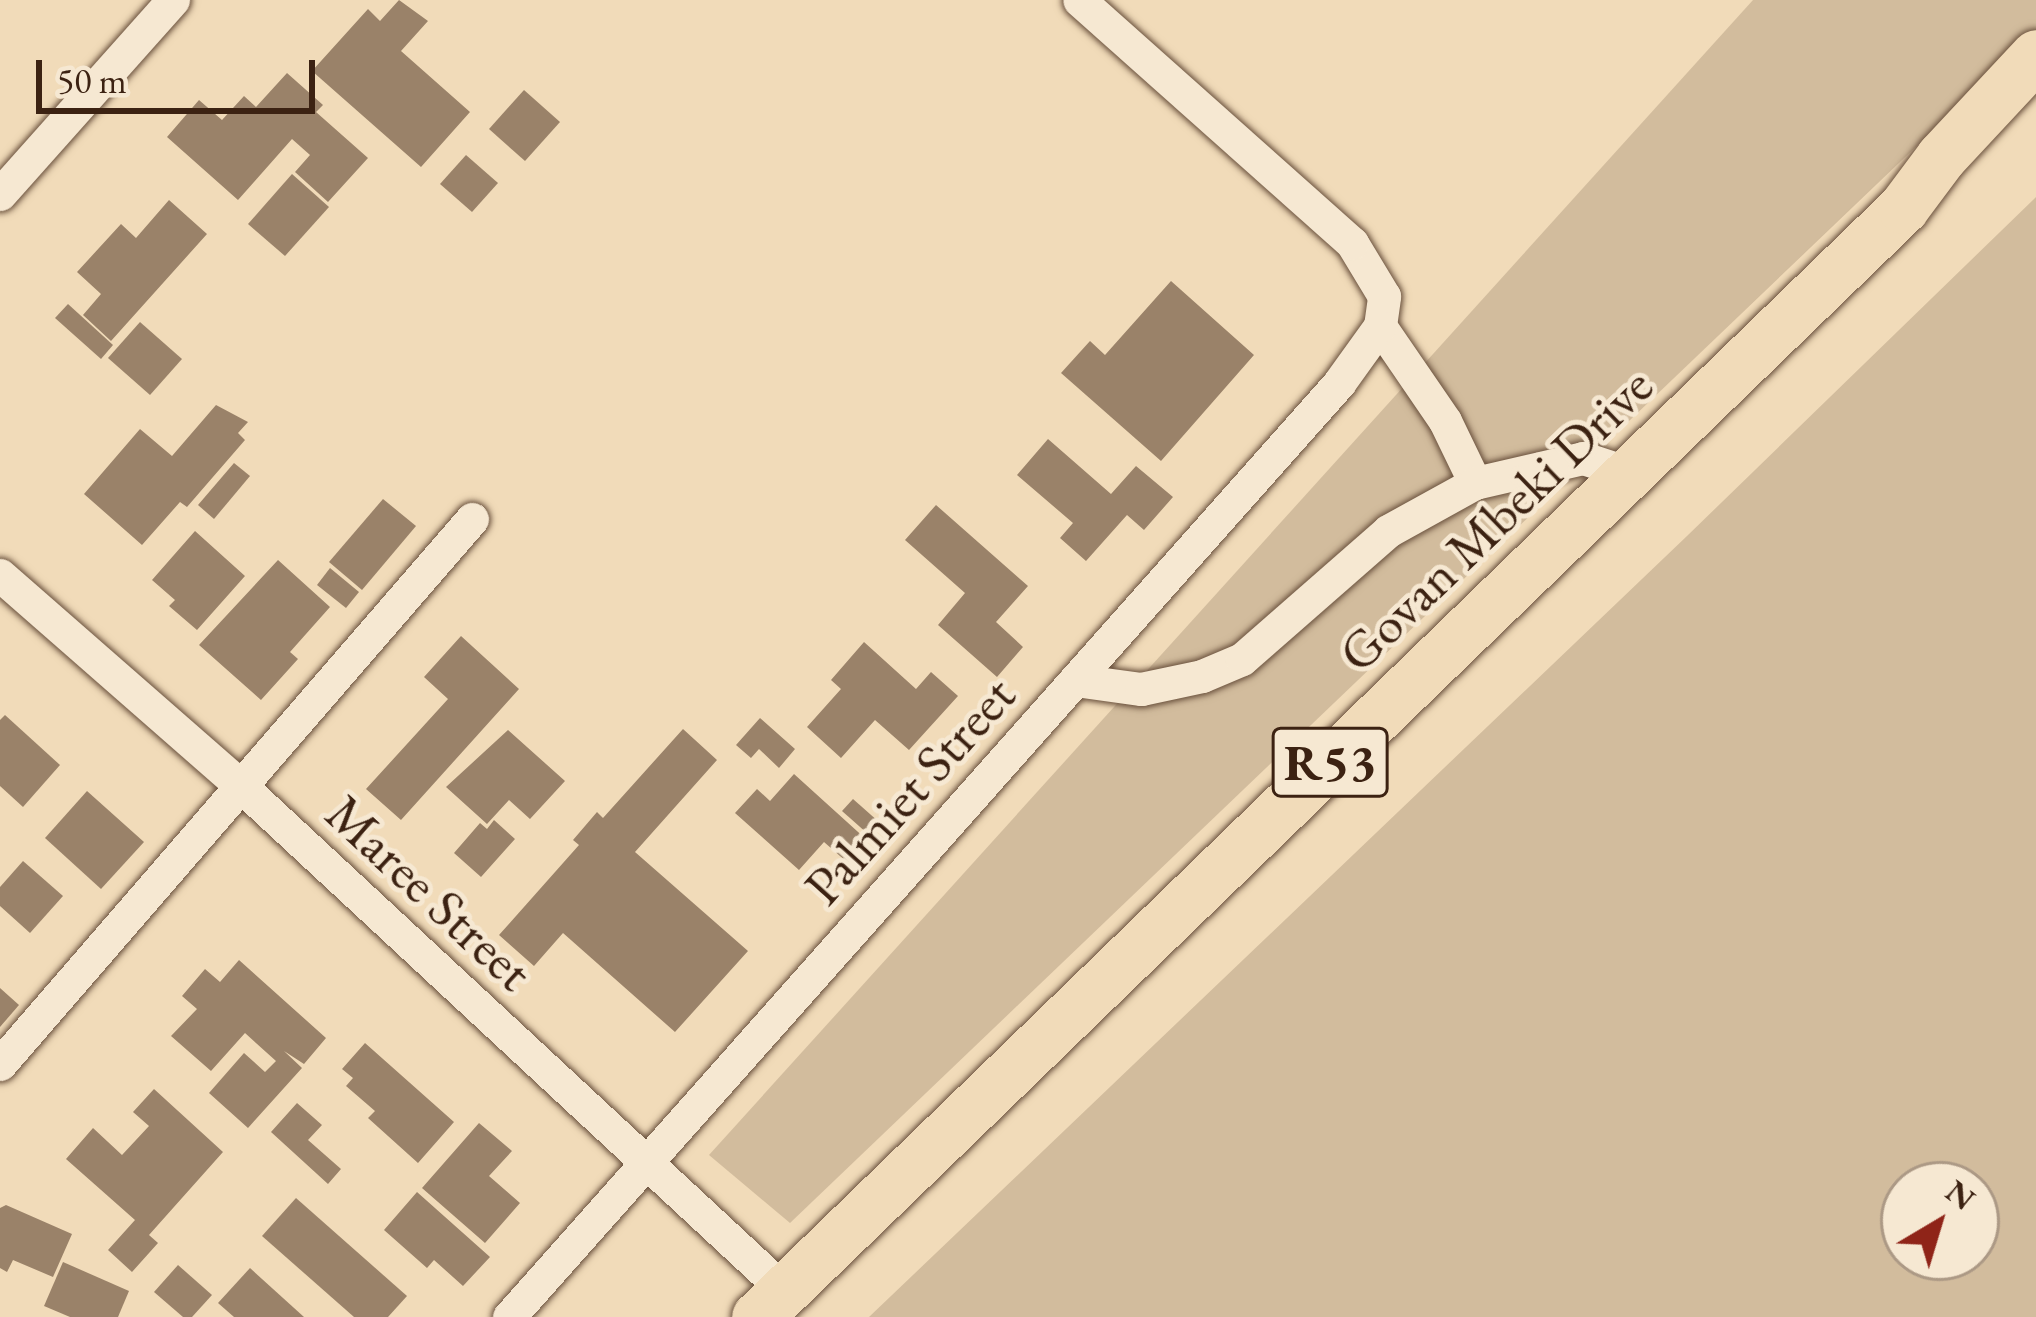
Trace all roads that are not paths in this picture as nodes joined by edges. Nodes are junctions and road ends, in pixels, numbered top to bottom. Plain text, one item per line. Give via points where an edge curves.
1 (173, 0) edge
2 (1079, 0) edge
3 (2036, 55) edge
4 (2036, 105) edge
5 (0, 194) edge
6 (1904, 208) junction
7 (1380, 326) junction
8 (1629, 473) junction
9 (1475, 483) junction
10 (472, 519) dead end
11 (0, 575) edge
12 (1075, 680) junction
13 (242, 787) junction
14 (0, 1064) edge
15 (647, 1161) junction
16 (771, 1304) edge
17 (509, 1317) edge

1 - 5 street
2 - 7 street via 1352,243 1384,296
3 - 6 main road, Govan Mbeki Drive / R53
4 - 6 main road, Govan Mbeki Drive / R53 via 1958,176
6 - 8 main road, Govan Mbeki Drive / R53
7 - 9 street via 1445,421
7 - 12 street, Palmiet Street via 1339,383
8 - 9 street via 1583,458
8 - 16 main road, Govan Mbeki Drive / R53
9 - 12 street via 1388,531 1242,659 1142,689
10 - 13 street
11 - 13 street, Maree Street
12 - 15 street, Palmiet Street
13 - 14 street
13 - 15 street, Maree Street
15 - 16 street, Maree Street
15 - 17 street, Palmiet Street

